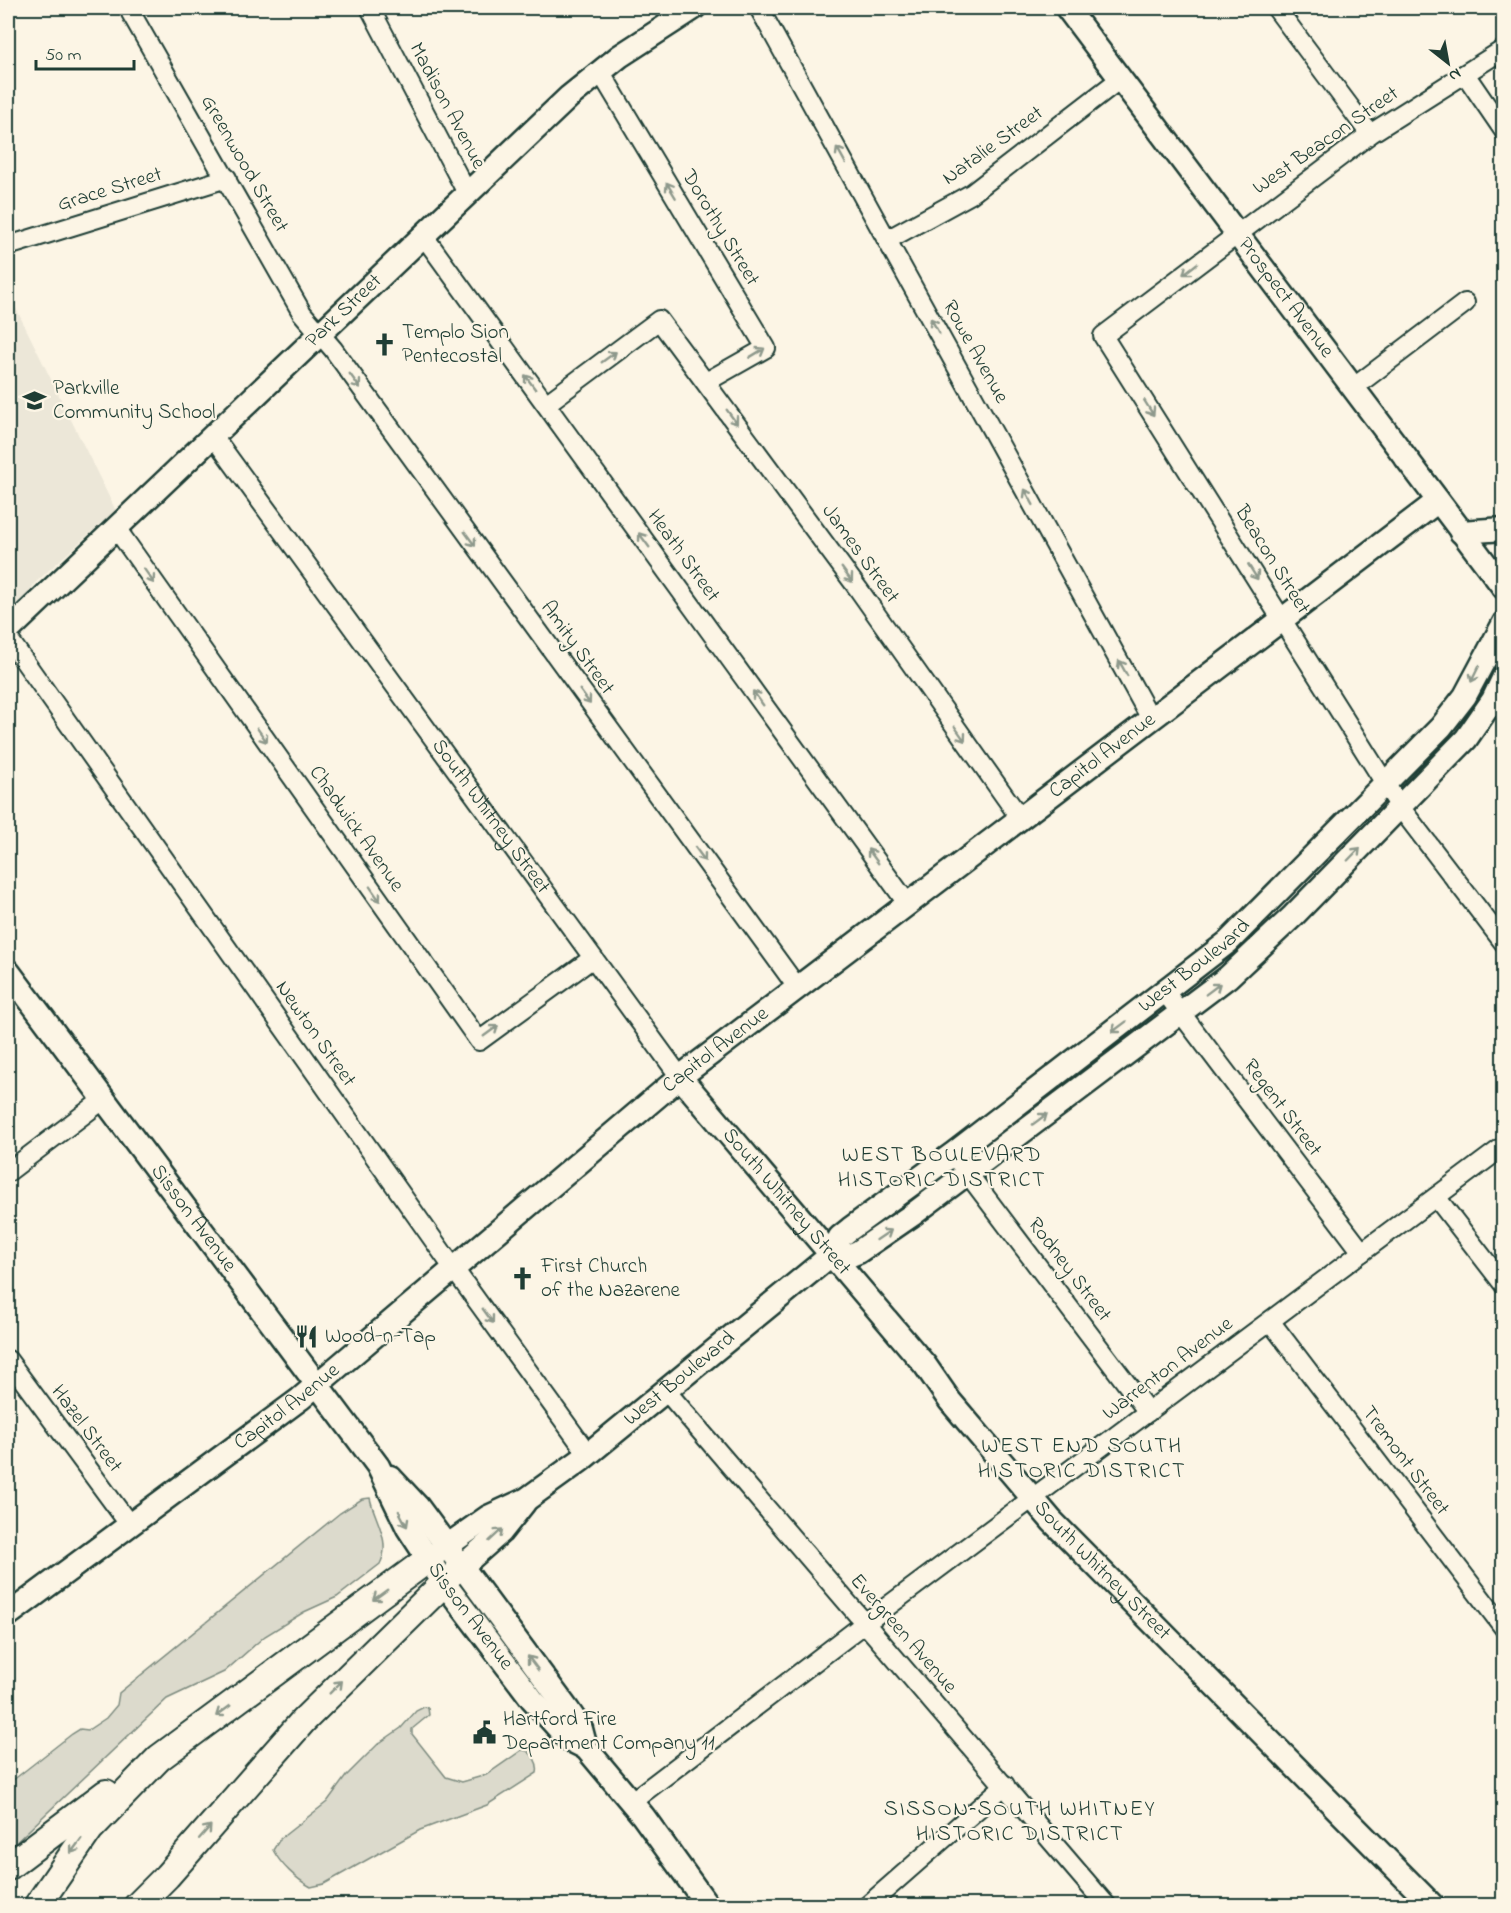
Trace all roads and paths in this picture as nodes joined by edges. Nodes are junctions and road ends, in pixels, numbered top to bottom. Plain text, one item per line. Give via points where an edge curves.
1 (370, 8) edge
2 (694, 8) edge
3 (759, 8) edge
4 (1067, 8) edge
5 (1276, 8) edge
6 (131, 13) dead end
7 (1503, 49) edge
8 (600, 71) junction
9 (1465, 74) junction
10 (1120, 79) junction
11 (1503, 131) edge
12 (1370, 134) junction
13 (227, 178) junction
14 (467, 193) junction
15 (1236, 233) junction
16 (423, 235) junction
17 (887, 240) junction
18 (8, 246) edge
19 (1465, 303) dead end
20 (320, 334) junction
21 (706, 382) junction
22 (1353, 388) junction
23 (546, 404) junction
24 (213, 436) junction
25 (1438, 501) junction
26 (116, 528) junction
27 (1503, 529) edge
28 (1461, 532) junction
29 (1496, 562) edge
30 (1503, 588) edge
31 (1282, 619) junction
32 (1503, 623) edge
33 (8, 631) edge
34 (8, 638) edge
35 (1503, 677) edge
36 (1151, 719) junction
37 (1385, 784) junction
38 (1400, 807) junction
39 (1020, 818) junction
40 (1275, 896) junction
41 (907, 903) junction
42 (1293, 916) junction
43 (1503, 943) edge
44 (593, 958) junction
45 (8, 971) edge
46 (797, 987) junction
47 (1165, 992) junction
48 (1181, 1013) junction
49 (680, 1077) junction
50 (104, 1099) junction
51 (1503, 1146) edge
52 (953, 1154) junction
53 (8, 1172) edge
54 (968, 1173) junction
55 (1436, 1197) junction
56 (1362, 1252) junction
57 (831, 1255) junction
58 (453, 1269) junction
59 (1503, 1285) edge
60 (1270, 1321) junction
61 (8, 1360) edge
62 (317, 1384) junction
63 (667, 1392) junction
64 (1148, 1412) junction
65 (588, 1454) junction
66 (527, 1499) junction
67 (1032, 1499) junction
68 (129, 1524) junction
69 (437, 1553) junction
70 (452, 1575) junction
71 (8, 1615) edge
72 (864, 1624) junction
73 (1503, 1628) edge
74 (159, 1758) junction
75 (1005, 1785) junction
76 (631, 1802) junction
77 (8, 1867) edge
78 (167, 1876) junction
79 (37, 1905) edge
80 (137, 1905) edge
81 (149, 1905) edge
82 (708, 1905) edge
83 (867, 1905) edge
84 (1107, 1905) edge
85 (1433, 1905) edge

1 - 14 street, Madison Avenue
2 - 8 main road, Park Street
17 -> 3 street, Rowe Avenue
4 - 10 main road, Prospect Avenue
5 - 12 street
6 - 13 street, Greenwood Street
7 - 9 street, West Beacon Street
8 - 14 main road, Park Street
21 -> 8 street, Dorothy Street via 766,348
9 - 11 street
9 - 12 street, West Beacon Street
10 - 15 main road, Prospect Avenue
10 - 17 street, Natalie Street via 971,194
12 - 15 street, West Beacon Street
13 - 18 street, Grace Street
13 - 20 street, Greenwood Street via 302,313
14 - 16 main road, Park Street
15 - 22 main road, Prospect Avenue
15 -> 31 street, Beacon Street via 1103,336
16 - 20 main road, Park Street
23 -> 16 street, Heath Street
36 -> 17 street, Rowe Avenue
19 - 22 street
20 - 24 main road, Park Street
20 -> 46 street, Amity Street
23 -> 21 street, James Street via 659,320
21 -> 39 street, James Street
22 - 25 main road, Prospect Avenue
41 -> 23 street, Heath Street
24 - 26 main road, Park Street
24 - 44 street, South Whitney Street
25 - 28 main road, Prospect Avenue
25 - 31 main road, Capitol Avenue
26 - 33 main road, Park Street
26 -> 44 street, Chadwick Avenue via 479,1041
27 - 28 main road
28 - 29 main road, Prospect Avenue
29 - 30 main road, Prospect Avenue
31 - 36 main road, Capitol Avenue
31 - 37 street, Beacon Street
32 -> 37 main road, West Boulevard via 1456,709
34 - 58 street, Newton Street
35 - 38 main road, West Boulevard via 1477,726
36 - 39 main road, Capitol Avenue
37 - 38 street, Beacon Street
37 - 40 main road, West Boulevard
42 -> 38 main road, West Boulevard
38 - 43 street, Beacon Street
39 - 41 main road, Capitol Avenue
40 - 42 main road
40 - 47 main road, West Boulevard via 1228,942
41 - 46 main road, Capitol Avenue
48 -> 42 main road, West Boulevard via 1228,977
44 - 49 street, South Whitney Street
45 - 50 main road, Sisson Avenue
46 - 49 main road, Capitol Avenue
47 - 48 street, Regent Street
47 -> 52 main road, West Boulevard
54 -> 48 main road, West Boulevard
48 - 56 street, Regent Street
49 - 57 main road, South Whitney Street
49 - 58 main road, Capitol Avenue
50 - 53 street
50 - 62 main road, Sisson Avenue
51 - 55 street, Warrenton Avenue
52 - 54 street, Rodney Street
52 - 57 main road, West Boulevard via 840,1237
57 -> 54 main road, West Boulevard via 846,1257 858,1252
54 - 64 street, Rodney Street
55 - 56 street, Warrenton Avenue
55 - 59 street
56 - 60 street, Warrenton Avenue
57 - 63 main road, West Boulevard
57 - 67 main road, South Whitney Street
58 - 62 main road, Capitol Avenue
58 -> 65 street, Newton Street
60 - 64 street, Warrenton Avenue
60 - 73 street, Tremont Street
61 - 68 street, Hazel Street
62 - 68 main road, Capitol Avenue
62 - 69 main road, Sisson Avenue via 378,1466 397,1507
63 - 65 main road, West Boulevard
63 - 72 street, Evergreen Avenue
64 - 67 street, Warrenton Avenue
65 - 66 main road, West Boulevard
66 - 69 main road, West Boulevard via 488,1517
70 -> 66 main road, West Boulevard via 501,1532
67 - 72 street, Warrenton Avenue
67 - 85 main road, South Whitney Street
68 - 71 main road, Capitol Avenue
69 - 70 main road, Sisson Avenue
69 -> 74 highway
70 - 76 main road, Sisson Avenue via 541,1692 568,1739 586,1748
78 -> 70 highway via 303,1721
72 - 75 street, Evergreen Avenue
72 - 76 street, Warrenton Avenue
74 - 77 highway
74 -> 79 highway via 103,1813
75 - 83 street
75 - 84 street, Evergreen Avenue
76 - 82 main road, Sisson Avenue
78 - 80 highway
78 - 81 highway

